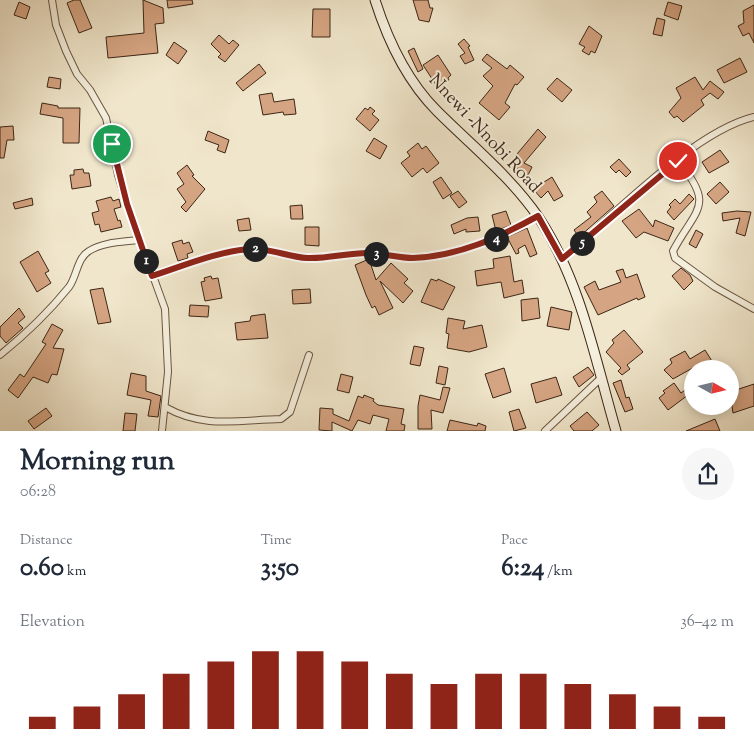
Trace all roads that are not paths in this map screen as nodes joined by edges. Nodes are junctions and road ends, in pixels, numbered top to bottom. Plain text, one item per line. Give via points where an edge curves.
1 (52, 0) edge
2 (375, 0) edge
3 (754, 117) edge
4 (678, 161) junction
5 (538, 216) junction
6 (138, 240) junction
7 (562, 259) junction
8 (152, 276) junction
9 (754, 309) edge
10 (0, 355) edge
11 (309, 355) dead end
12 (601, 378) junction
13 (165, 407) junction
14 (162, 431) edge
15 (544, 431) edge
16 (616, 431) edge

1 - 6 street via 56,25 66,51 106,118 118,175
2 - 5 main road, Nnewi -Nnobi Road via 392,49 415,85 436,110 488,159
3 - 4 street via 736,122
4 - 7 street
4 - 9 street via 692,178 700,200 694,219 673,251 674,258
5 - 7 main road, Nnewi -Nnobi Road
5 - 8 street via 499,238 432,255 412,258 368,253 304,258 253,249
6 - 8 street
6 - 10 street via 106,244 90,250 82,257 74,280 62,295 35,326
7 - 12 main road, Nnewi -Nnobi Road via 575,288
8 - 13 street via 165,309 168,338
11 - 13 street via 290,412 281,419 200,421 183,417
12 - 15 street
12 - 16 main road, Nnewi -Nnobi Road
13 - 14 street

